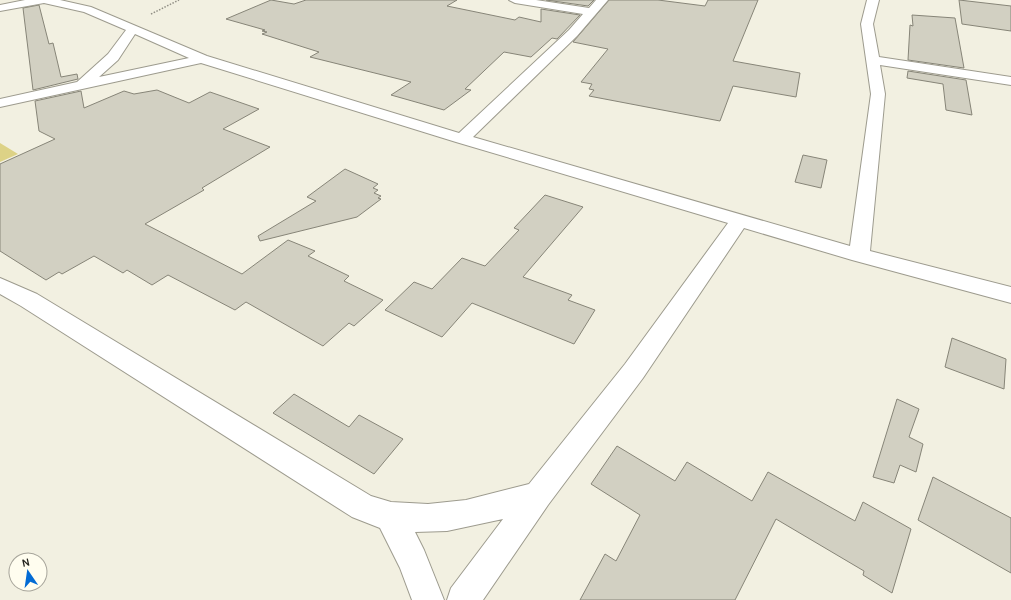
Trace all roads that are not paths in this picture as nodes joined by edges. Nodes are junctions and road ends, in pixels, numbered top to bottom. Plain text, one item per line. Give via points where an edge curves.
1 (12, 0) edge
2 (49, 0) edge
3 (515, 0) edge
4 (602, 0) edge
5 (0, 1) edge
6 (876, 1) edge
7 (0, 8) edge
8 (591, 12) junction
9 (133, 29) junction
10 (202, 59) junction
11 (873, 60) junction
12 (1011, 81) edge
13 (81, 86) junction
14 (0, 103) edge
15 (462, 139) junction
16 (739, 221) junction
17 (859, 255) junction
18 (0, 285) edge
19 (1011, 295) edge
20 (538, 495) junction
21 (390, 516) junction
22 (428, 600) edge
23 (463, 600) edge

1 - 5 street
2 - 7 street
2 - 9 street via 87,9
3 - 8 street
4 - 8 street
6 - 11 street via 867,24
8 - 15 street via 573,33
9 - 10 street
9 - 13 street via 113,57
10 - 13 street
10 - 15 street
11 - 12 street
11 - 17 street via 878,94
13 - 14 street
15 - 16 street
16 - 17 street
16 - 20 street via 634,371
17 - 19 street
18 - 21 street via 30,300 339,495 362,507
20 - 21 street via 488,510 444,518
20 - 23 street
21 - 22 street via 413,561

